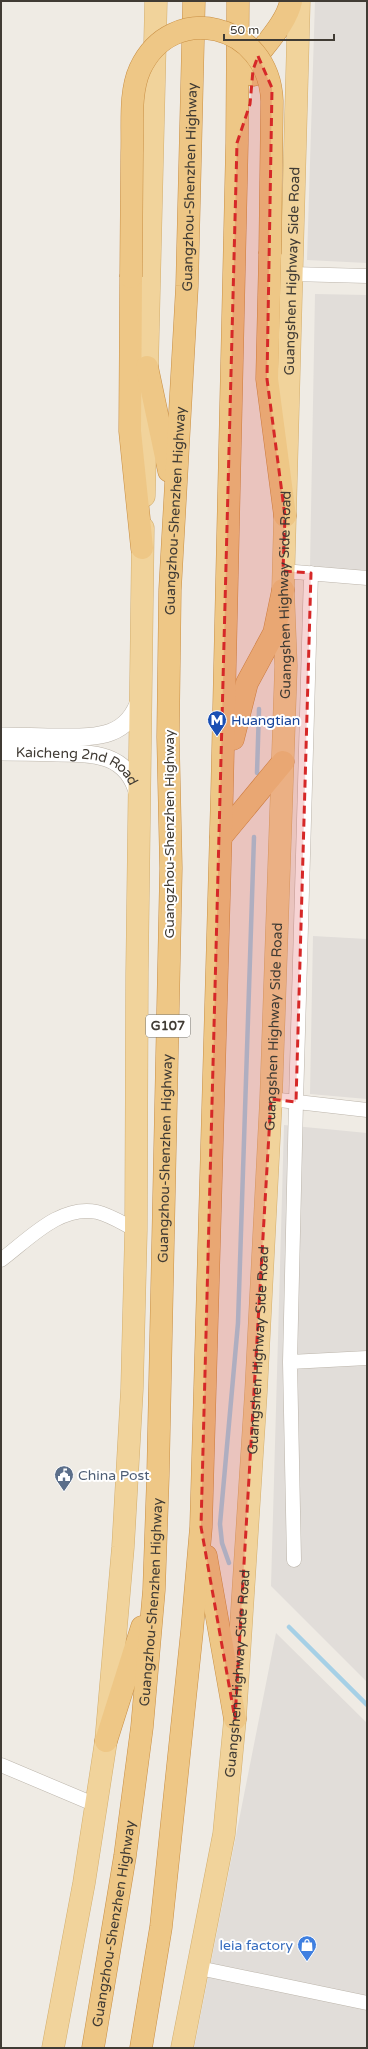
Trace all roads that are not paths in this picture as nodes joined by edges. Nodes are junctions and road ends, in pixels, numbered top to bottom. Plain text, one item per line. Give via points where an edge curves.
1 (156, 1) edge
2 (194, 1) edge
3 (238, 1) edge
4 (299, 1) edge
5 (287, 10) edge
6 (237, 143) junction
7 (292, 274) junction
8 (367, 276) edge
9 (147, 367) junction
10 (175, 500) junction
11 (285, 516) junction
12 (142, 548) junction
13 (311, 573) junction
14 (367, 578) edge
15 (283, 580) junction
16 (140, 698) junction
17 (1, 736) edge
18 (1, 752) edge
19 (283, 762) junction
20 (222, 793) junction
21 (138, 797) junction
22 (221, 837) junction
23 (271, 1099) junction
24 (296, 1102) junction
25 (367, 1110) edge
26 (136, 1230) junction
27 (1, 1260) edge
28 (367, 1358) edge
29 (290, 1362) junction
30 (201, 1527) junction
31 (294, 1560) dead end
32 (154, 1590) junction
33 (235, 1719) junction
34 (106, 1741) junction
35 (1, 1765) edge
36 (96, 1805) junction
37 (199, 1968) junction
38 (367, 2004) edge
39 (53, 2048) edge
40 (93, 2048) edge
41 (141, 2048) edge
42 (182, 2048) edge

1 - 9 main road
2 - 10 highway, Guangzhou-Shenzhen Highway / G107 via 188,286
3 - 6 highway
4 - 7 main road, Guangshen Highway Side Road
5 - 6 highway via 257,56 250,104
6 - 20 highway
7 - 8 street
7 - 11 main road, Guangshen Highway Side Road
9 - 10 highway
9 - 12 main road
10 - 32 highway, Guangzhou-Shenzhen Highway / G107 via 170,590 168,738 171,868 159,1467
11 - 12 highway, bridge via 267,379 272,101 269,76 256,53 237,37 213,29 187,30 175,34 154,48 140,69 136,81 133,114 130,431
11 - 15 main road, Guangshen Highway Side Road
12 - 16 main road
13 - 14 street
13 - 15 street
13 - 24 street
15 - 19 main road, Guangshen Highway Side Road via 287,641
15 - 20 highway via 274,633 243,694
16 - 17 street, Kaicheng 2nd Road via 129,720 108,734 91,737
16 - 21 main road
18 - 21 street, Kaicheng 2nd Road via 99,754 124,769 133,781
19 - 22 highway
19 - 23 main road, Guangshen Highway Side Road
20 - 22 highway
21 - 26 main road
22 - 30 highway
23 - 24 street
23 - 33 main road, Guangshen Highway Side Road via 256,1392
24 - 25 street
24 - 29 street
26 - 27 street via 98,1212 83,1210 54,1220
26 - 34 main road via 132,1390 123,1547
28 - 29 street
29 - 31 street
30 - 33 highway
30 - 41 highway via 161,1927
32 - 34 highway
32 - 40 highway, Guangzhou-Shenzhen Highway / G107 via 141,1735 125,1856
33 - 37 main road, Guangshen Highway Side Road via 224,1834
34 - 36 main road
35 - 36 street
36 - 39 main road
37 - 38 street
37 - 42 main road, Guangshen Highway Side Road

